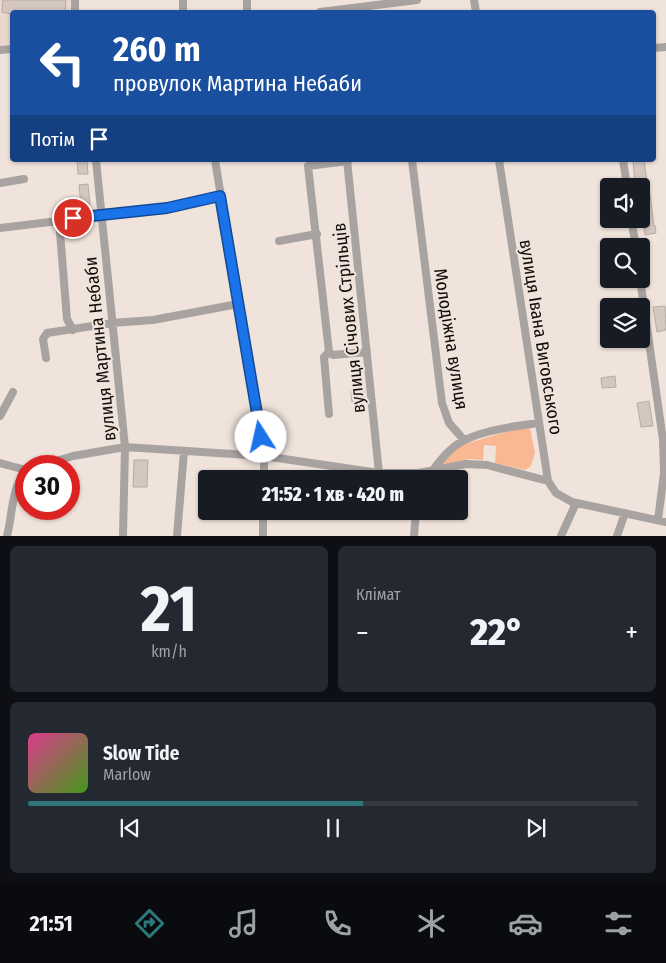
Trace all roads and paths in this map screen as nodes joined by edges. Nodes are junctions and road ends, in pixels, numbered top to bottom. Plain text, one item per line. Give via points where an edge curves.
1 (417, 0) edge
2 (372, 9) edge
3 (358, 10) edge
4 (96, 162) edge
5 (215, 162) edge
6 (321, 162) edge
7 (348, 162) edge
8 (412, 162) edge
9 (499, 162) edge
10 (623, 162) edge
11 (308, 163) edge
12 (626, 178) edge
13 (24, 179) dead end
14 (0, 183) edge
15 (220, 196) junction
16 (102, 215) junction
17 (59, 220) junction
18 (0, 228) edge
19 (317, 234) junction
20 (279, 240) dead end
21 (641, 288) edge
22 (238, 304) junction
23 (112, 323) junction
24 (73, 330) junction
25 (329, 352) junction
26 (367, 352) junction
27 (46, 358) dead end
28 (13, 392) dead end
29 (329, 414) dead end
30 (0, 416) edge
31 (539, 423) junction
32 (464, 440) junction
33 (124, 448) junction
34 (184, 451) junction
35 (79, 455) edge
36 (264, 456) junction
37 (0, 463) edge
38 (15, 468) edge
39 (264, 470) edge
40 (359, 470) edge
41 (379, 470) edge
42 (433, 470) joint
43 (548, 481) junction
44 (15, 489) edge
45 (576, 503) junction
46 (625, 513) junction
47 (263, 520) edge
48 (415, 520) edge
49 (662, 521) edge
50 (7, 536) edge
51 (123, 536) edge
52 (177, 536) edge
53 (263, 536) edge
54 (414, 536) edge
55 (562, 536) edge
56 (617, 536) edge

1 - 2 street
2 - 3 street
4 - 16 street, вулиця Мартина Небаби
5 - 15 street
6 - 11 street
7 - 26 street, вулиця Січових Стрільців
8 - 32 street, Молодіжна вулиця via 442,403 449,423
9 - 31 street, вулиця Івана Виговського
10 - 12 street
11 - 19 street
13 - 14 street
15 - 16 street via 167,208
15 - 22 street
16 - 17 street
16 - 23 street, вулиця Мартина Небаби
17 - 18 street
17 - 24 street via 68,320
19 - 20 street
19 - 25 street
21 - 49 street via 663,440
22 - 23 street via 153,320
22 - 36 street
23 - 24 street
23 - 33 street, вулиця Мартина Небаби
24 - 27 street via 47,333 43,339
25 - 26 street via 333,355
25 - 29 street via 324,358
26 - 41 street, вулиця Січових Стрільців
28 - 30 street
31 - 32 street via 504,428
31 - 43 street, вулиця Івана Виговського
32 - 42 street
33 - 34 street
33 - 35 street
33 - 51 street, вулиця Мартина Небаби
34 - 36 street
34 - 52 street
36 - 39 street
36 - 40 street
37 - 38 street
42 - 43 street via 466,464 487,465
43 - 45 street via 556,493
44 - 50 street
45 - 46 street
45 - 55 street
46 - 49 street
46 - 56 street
47 - 53 street
48 - 54 street

